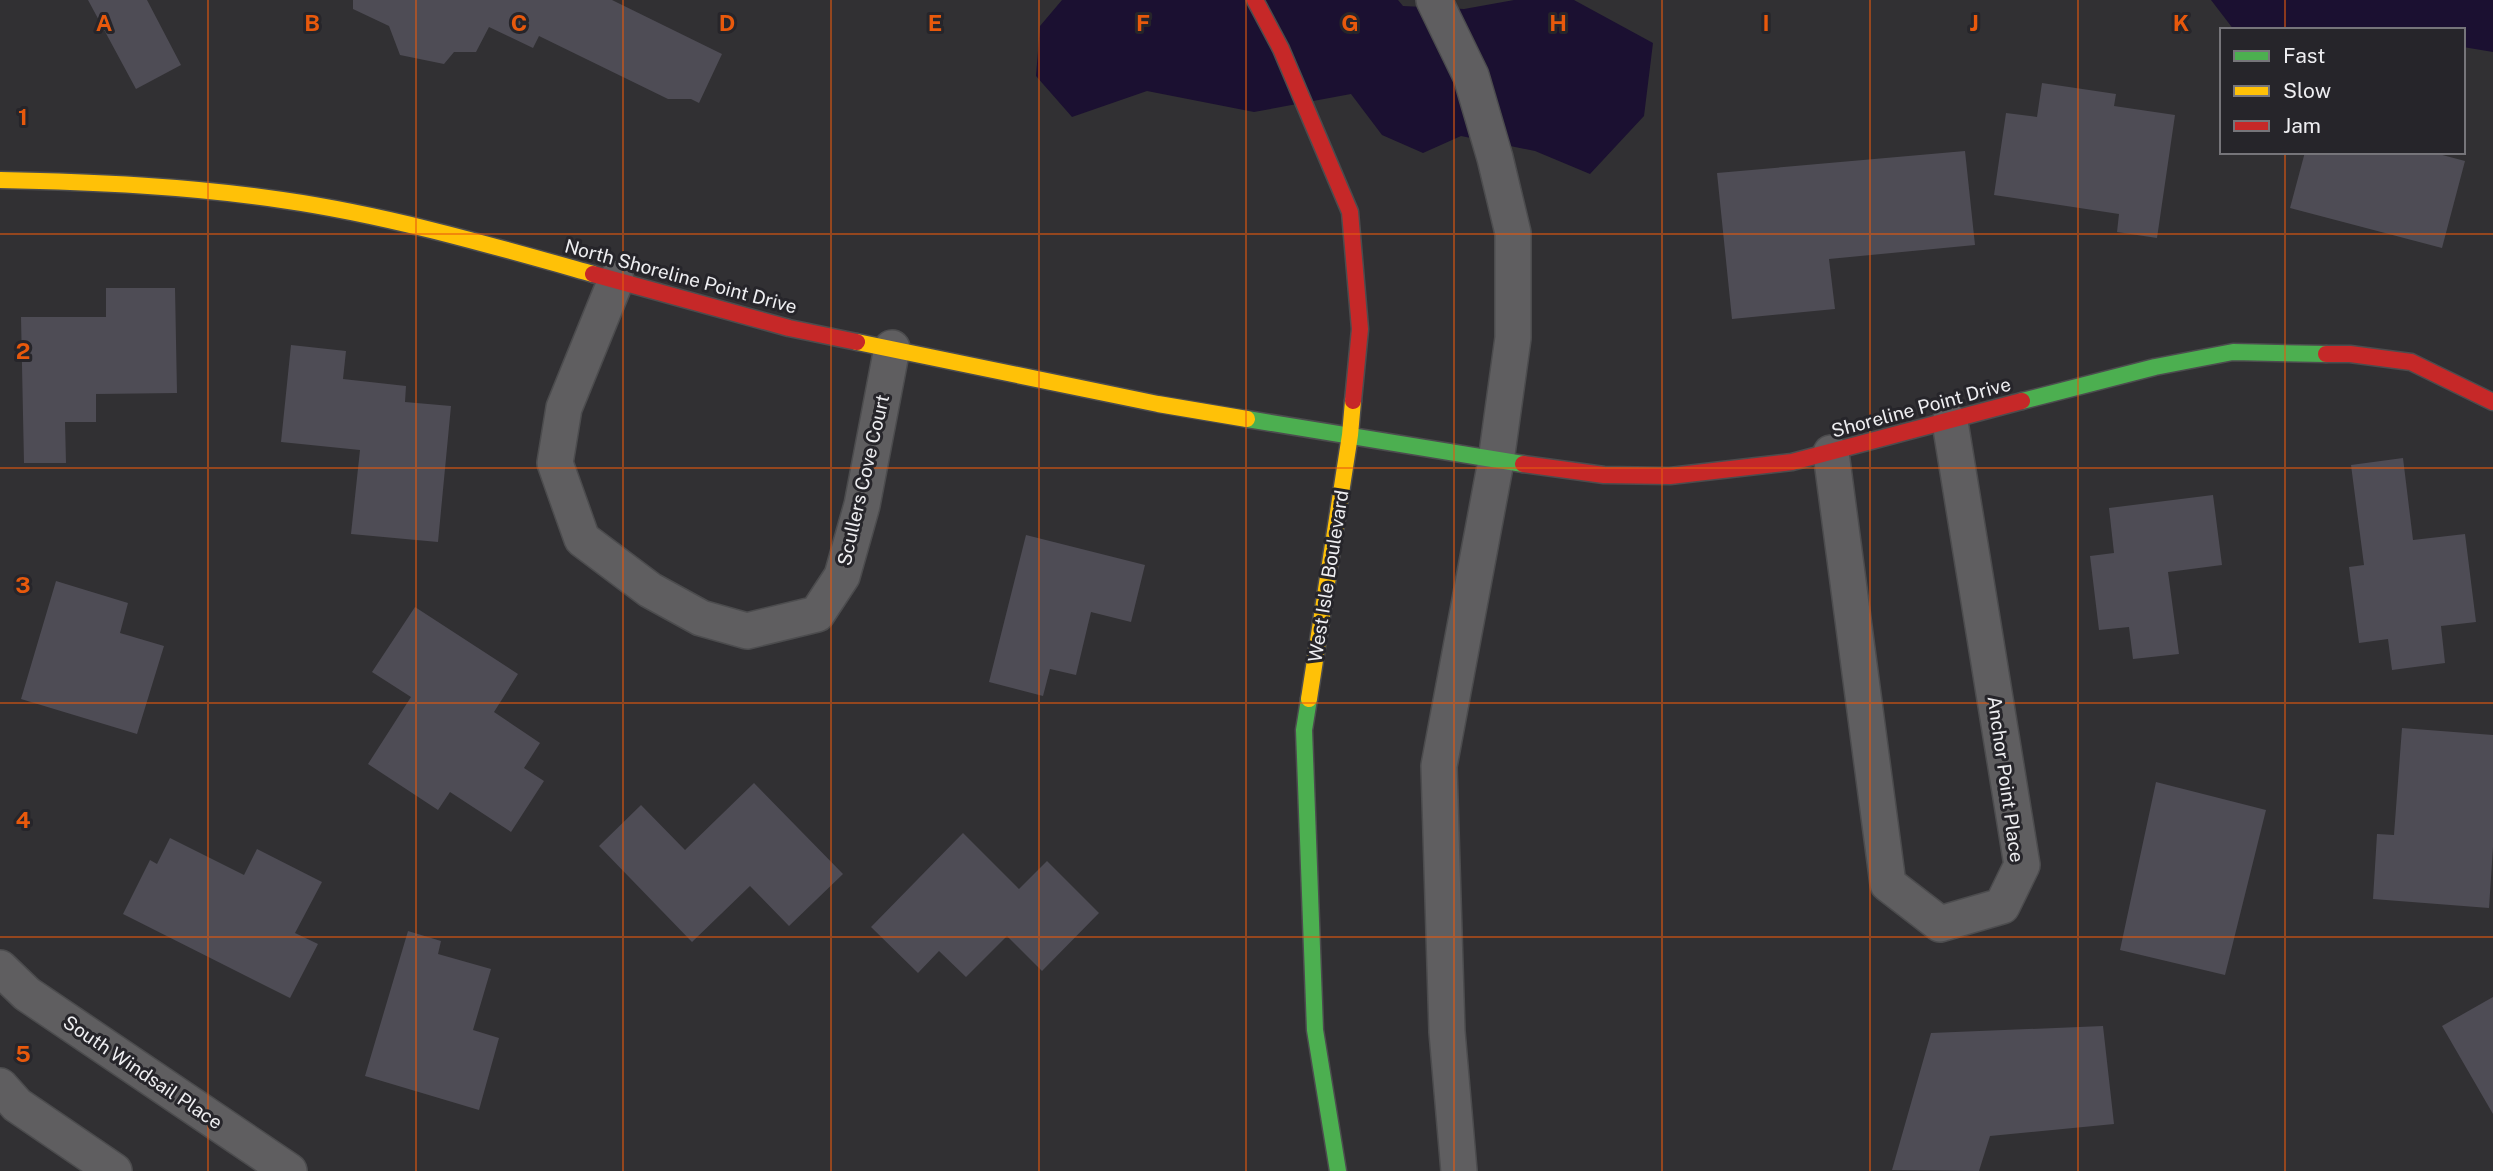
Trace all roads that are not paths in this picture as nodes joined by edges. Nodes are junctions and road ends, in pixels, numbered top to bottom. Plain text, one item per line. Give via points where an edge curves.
1 (1255, 0) edge
2 (1434, 0) edge
3 (0, 180) edge
4 (616, 280) junction
5 (892, 348) junction
6 (2493, 402) edge
7 (1950, 422) junction
8 (1350, 435) junction
9 (1831, 453) junction
10 (1496, 461) junction
11 (0, 968) edge
12 (0, 1086) edge
13 (114, 1171) edge
14 (289, 1171) edge
15 (1338, 1171) edge
16 (1459, 1171) edge

1 - 8 street, West Isle Boulevard via 1281,48 1350,212 1360,329
2 - 10 street via 1471,76 1513,233 1513,338
3 - 4 street, North Shoreline Point Drive via 191,189 283,200 440,232
4 - 5 street, North Shoreline Point Drive via 789,328
4 - 5 street, Scullers Cove Court via 564,408 555,463 582,539 650,590 701,618 747,631 817,614 842,576 862,505
5 - 8 street, North Shoreline Point Drive via 1158,404
6 - 7 street, Shoreline Point Drive via 2412,362 2350,354 2233,352 2155,367
7 - 9 street, Shoreline Point Drive
7 - 9 street, Anchor Point Place via 2022,865 2002,906 1940,924 1888,884
8 - 10 street, Shoreline Point Drive
8 - 15 street, West Isle Boulevard via 1304,730 1315,1030
9 - 10 street, Shoreline Point Drive via 1793,462 1670,476 1604,475
10 - 16 street via 1439,766 1447,1032
11 - 14 street, South Windsail Place via 27,994
12 - 13 street via 17,1105

